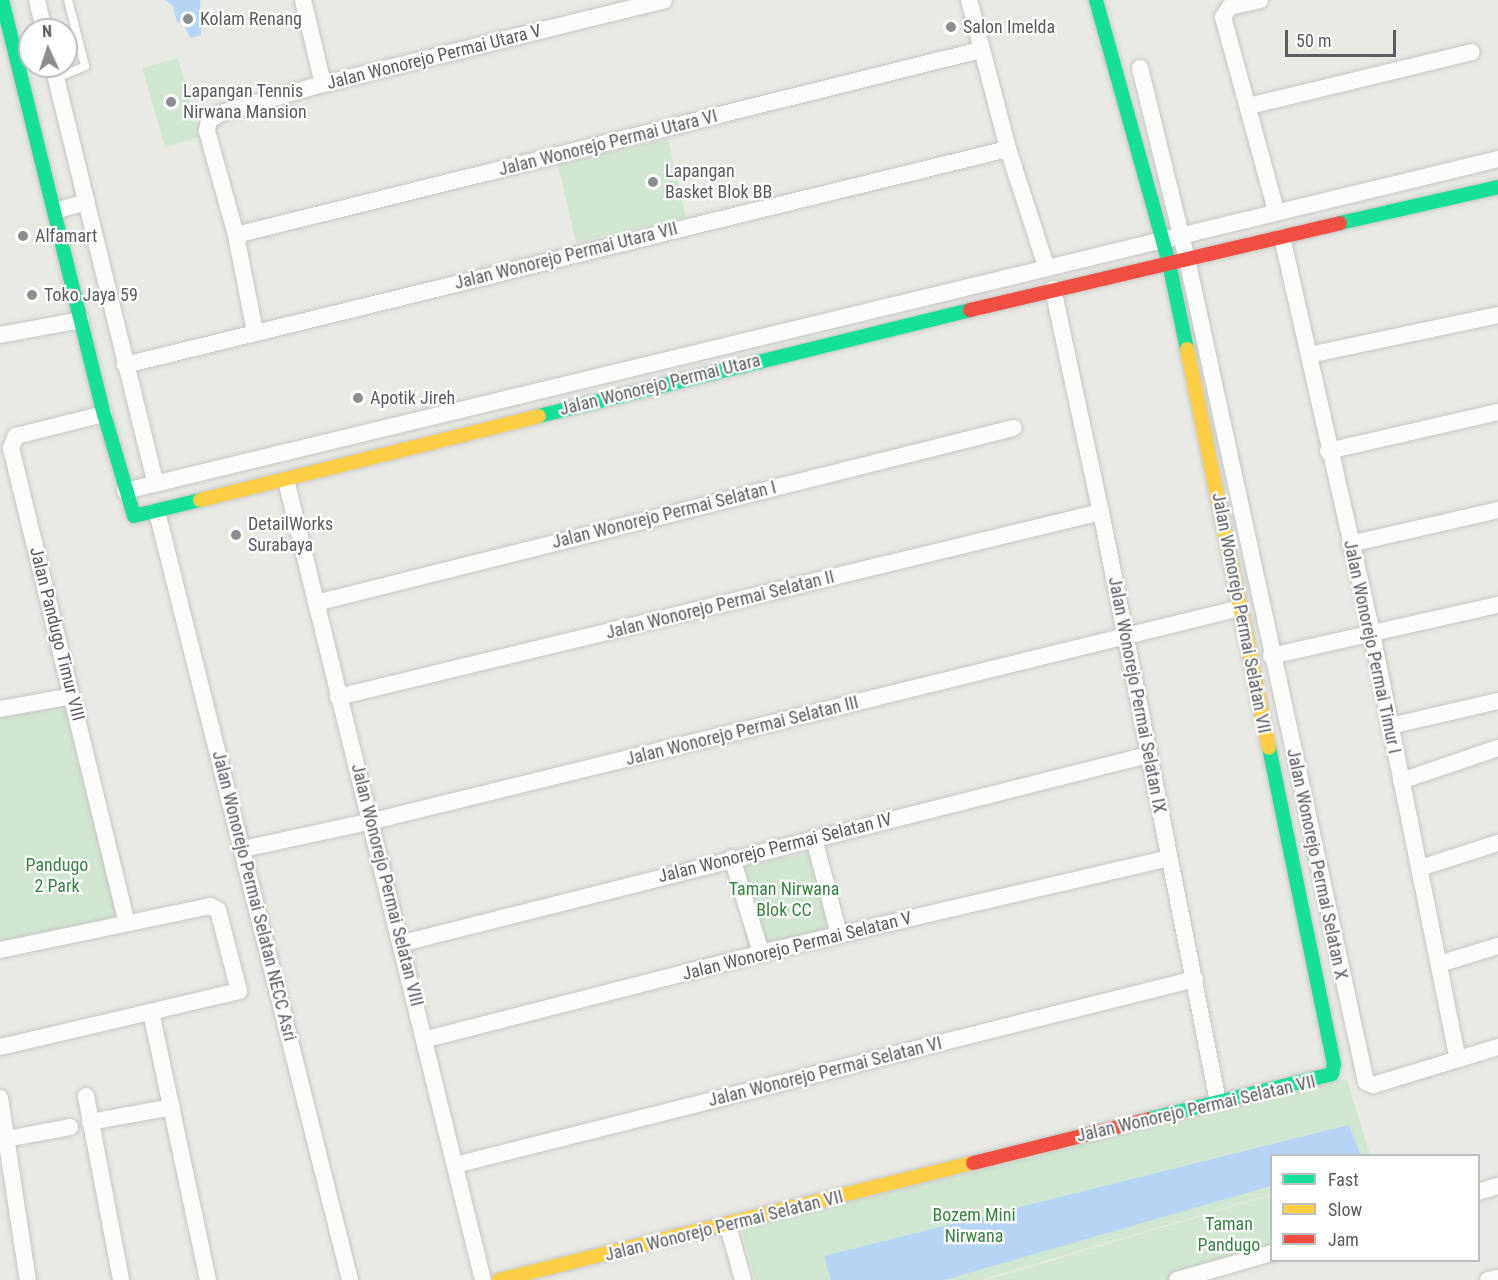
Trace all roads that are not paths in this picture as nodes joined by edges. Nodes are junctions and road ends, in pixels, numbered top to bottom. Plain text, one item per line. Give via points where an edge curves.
1 (2, 0) edge
2 (37, 0) edge
3 (69, 0) edge
4 (303, 0) edge
5 (664, 0) edge
6 (969, 0) edge
7 (1096, 0) edge
8 (1256, 0) edge
9 (41, 18) edge
10 (73, 18) edge
11 (78, 37) edge
12 (981, 50) junction
13 (1472, 52) dead end
14 (78, 67) edge
15 (1140, 68) dead end
16 (56, 78) edge
17 (323, 84) junction
18 (1249, 106) junction
19 (1008, 149) junction
20 (1498, 159) edge
21 (1498, 187) edge
22 (87, 202) junction
23 (54, 210) junction
24 (1276, 211) junction
25 (236, 235) junction
26 (1180, 235) junction
27 (1282, 237) junction
28 (1163, 239) junction
29 (1187, 259) junction
30 (1169, 263) junction
31 (1046, 266) junction
32 (1053, 289) junction
33 (1498, 315) edge
34 (81, 320) junction
35 (255, 332) junction
36 (0, 336) edge
37 (1309, 354) junction
38 (125, 365) junction
39 (485, 401) junction
40 (1498, 412) edge
41 (104, 414) junction
42 (492, 425) junction
43 (1013, 428) dead end
44 (1328, 451) junction
45 (155, 482) junction
46 (287, 485) junction
47 (124, 491) junction
48 (1498, 510) edge
49 (157, 512) junction
50 (1101, 512) junction
51 (1350, 544) junction
52 (316, 603) junction
53 (1498, 605) edge
54 (1240, 608) junction
55 (1372, 634) junction
56 (1125, 636) junction
57 (1271, 656) junction
58 (72, 696) junction
59 (338, 697) junction
60 (1498, 701) edge
61 (0, 709) edge
62 (1390, 726) junction
63 (1498, 748) edge
64 (1148, 755) junction
65 (1401, 781) junction
66 (373, 821) junction
67 (814, 837) junction
68 (1498, 843) edge
69 (243, 849) junction
70 (732, 858) junction
71 (1169, 858) junction
72 (1420, 867) junction
73 (127, 923) junction
74 (839, 935) junction
75 (403, 943) junction
76 (1498, 946) edge
77 (0, 950) edge
78 (761, 953) junction
79 (1439, 963) junction
80 (1195, 979) junction
81 (151, 1012) junction
82 (426, 1039) junction
83 (0, 1047) edge
84 (1498, 1047) edge
85 (1458, 1059) junction
86 (86, 1096) dead end
87 (0, 1098) edge
88 (1218, 1102) junction
89 (172, 1107) junction
90 (90, 1122) junction
91 (69, 1127) dead end
92 (6, 1139) junction
93 (455, 1165) junction
94 (1498, 1186) edge
95 (1480, 1192) edge
96 (728, 1226) junction
97 (1270, 1254) edge
98 (1498, 1278) edge
99 (28, 1280) edge
100 (121, 1280) edge
101 (208, 1280) edge
102 (350, 1280) edge
103 (483, 1280) edge
104 (500, 1280) edge
105 (743, 1280) edge
106 (1177, 1280) edge
107 (1488, 1280) edge

1 - 23 street
2 - 9 street
3 - 10 lane
4 - 17 street
5 - 17 street, Jalan Wonorejo Permai Utara V
6 - 12 street
7 - 28 street, Jalan Wonorejo Permai Selatan VII
8 - 18 street via 1230,7 1223,17
11 - 14 lane via 85,66
12 - 19 street
12 - 25 street, Jalan Wonorejo Permai Utara VI
13 - 18 street
15 - 26 street, Jalan Wonorejo Permai Selatan X
16 - 22 street
17 - 25 street, Jalan Wonorejo Permai Utara V via 209,120 207,131
18 - 24 street
19 - 31 street
19 - 35 street, Jalan Wonorejo Permai Utara VII
20 - 24 street, Jalan Wonorejo Permai Utara
21 - 27 street, Jalan Wonorejo Permai Utara
22 - 23 street
22 - 38 street
23 - 34 street
24 - 26 street, Jalan Wonorejo Permai Utara
25 - 35 street, Jalan Wonorejo Permai Utara V
26 - 28 street, Jalan Wonorejo Permai Utara
26 - 29 street, Jalan Wonorejo Permai Selatan X
27 - 29 street, Jalan Wonorejo Permai Utara
27 - 37 street, Jalan Wonorejo Permai Timur I
28 - 30 street, Jalan Wonorejo Permai Selatan VII
28 - 31 street, Jalan Wonorejo Permai Utara
29 - 30 street, Jalan Wonorejo Permai Utara
29 - 57 street, Jalan Wonorejo Permai Selatan X
30 - 32 street, Jalan Wonorejo Permai Utara
30 - 54 street, Jalan Wonorejo Permai Selatan VII
31 - 39 street, Jalan Wonorejo Permai Utara
32 - 42 street, Jalan Wonorejo Permai Utara
32 - 50 street, Jalan Wonorejo Permai Selatan IX
33 - 37 street
34 - 36 street
34 - 41 street
35 - 38 street, Jalan Wonorejo Permai Utara VII
37 - 44 street, Jalan Wonorejo Permai Timur I
38 - 45 street
39 - 42 street
39 - 45 street, Jalan Wonorejo Permai Utara
40 - 44 street
41 - 47 street
41 - 58 street, Jalan Pandugo Timur VIII via 16,436 11,441
42 - 46 street, Jalan Wonorejo Permai Utara
43 - 52 street, Jalan Wonorejo Permai Selatan I
44 - 51 street, Jalan Wonorejo Permai Timur I
45 - 47 street, Jalan Wonorejo Permai Utara
46 - 49 street, Jalan Wonorejo Permai Utara
46 - 52 street, Jalan Wonorejo Permai Selatan VIII
47 - 49 street, Jalan Wonorejo Permai Utara via 134,516
48 - 51 street
49 - 69 street, Jalan Wonorejo Permai Selatan NECC Asri
50 - 56 street, Jalan Wonorejo Permai Selatan IX
50 - 59 street, Jalan Wonorejo Permai Selatan II
51 - 55 street, Jalan Wonorejo Permai Timur I
52 - 59 street, Jalan Wonorejo Permai Selatan VIII
53 - 55 street
54 - 56 street, Jalan Wonorejo Permai Selatan III
54 - 88 street, Jalan Wonorejo Permai Selatan VII via 1334,1070 1326,1078
55 - 57 street
55 - 62 street, Jalan Wonorejo Permai Timur I
56 - 64 street, Jalan Wonorejo Permai Selatan IX
56 - 66 street, Jalan Wonorejo Permai Selatan III
57 - 85 street, Jalan Wonorejo Permai Selatan X via 1366,1082 1373,1085
58 - 61 street
58 - 73 street, Jalan Pandugo Timur VIII
59 - 66 street, Jalan Wonorejo Permai Selatan VIII
60 - 62 street
62 - 65 street, Jalan Wonorejo Permai Timur I
63 - 65 street
64 - 67 street, Jalan Wonorejo Permai Selatan IV
64 - 71 street, Jalan Wonorejo Permai Selatan IX
65 - 72 street, Jalan Wonorejo Permai Timur I
66 - 69 street, Jalan Wonorejo Permai Selatan III
66 - 75 street, Jalan Wonorejo Permai Selatan VIII
67 - 70 street, Jalan Wonorejo Permai Selatan IV
67 - 74 street
68 - 72 street
69 - 102 street, Jalan Wonorejo Permai Selatan NECC Asri
70 - 75 street, Jalan Wonorejo Permai Selatan IV
70 - 78 street
71 - 74 street, Jalan Wonorejo Permai Selatan V
71 - 80 street, Jalan Wonorejo Permai Selatan IX
72 - 79 street, Jalan Wonorejo Permai Timur I
73 - 77 street
73 - 81 street via 203,907 218,910 239,991
74 - 78 street, Jalan Wonorejo Permai Selatan V
75 - 82 street, Jalan Wonorejo Permai Selatan VIII
76 - 79 street
78 - 82 street, Jalan Wonorejo Permai Selatan V
79 - 85 street, Jalan Wonorejo Permai Timur I
80 - 88 street, Jalan Wonorejo Permai Selatan IX
80 - 93 street, Jalan Wonorejo Permai Selatan VI
81 - 83 street
81 - 89 street
82 - 93 street, Jalan Wonorejo Permai Selatan VIII
84 - 85 street
86 - 90 street
87 - 92 street
88 - 96 street, Jalan Wonorejo Permai Selatan VII
89 - 90 street
89 - 101 street
90 - 100 street
91 - 92 street
92 - 99 street
93 - 103 street, Jalan Wonorejo Permai Selatan VIII
94 - 95 street
96 - 104 street, Jalan Wonorejo Permai Selatan VII
96 - 105 street
97 - 106 street
98 - 107 street

